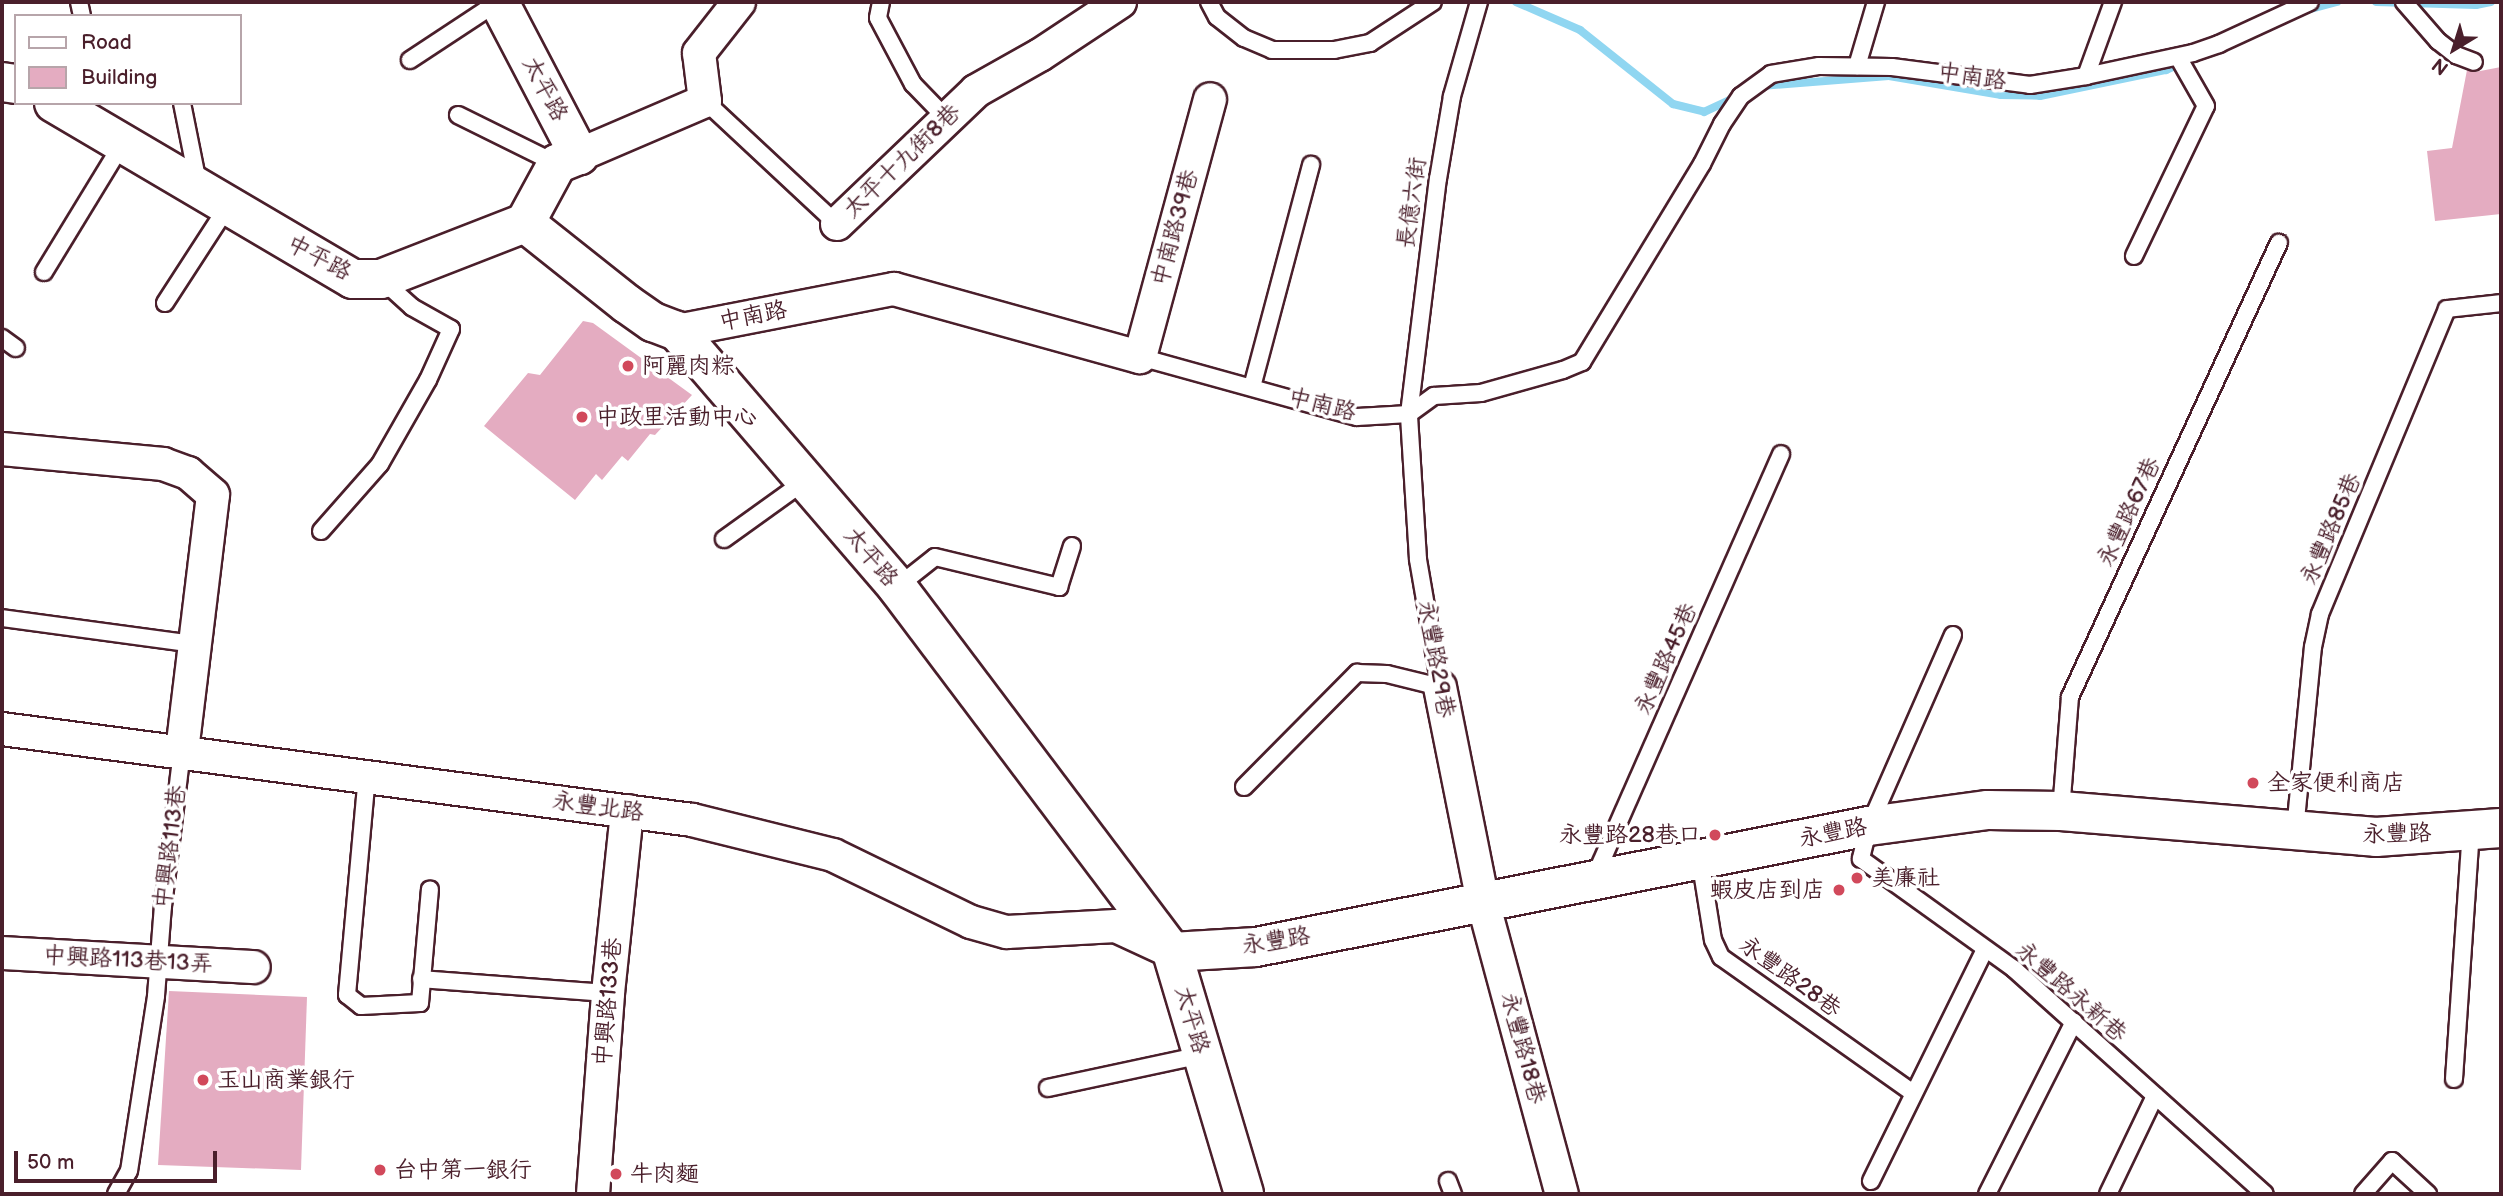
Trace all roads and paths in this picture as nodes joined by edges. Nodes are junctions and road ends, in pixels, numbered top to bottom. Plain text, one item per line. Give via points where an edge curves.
1 (499, 2) edge
2 (739, 2) edge
3 (881, 2) edge
4 (1120, 2) edge
5 (1209, 2) edge
6 (1433, 2) edge
7 (1479, 2) edge
8 (1876, 2) edge
9 (2113, 2) edge
10 (2310, 2) edge
11 (2404, 2) edge
12 (2178, 57) junction
13 (410, 60) dead end
14 (2474, 62) dead end
15 (1857, 66) junction
16 (2086, 76) junction
17 (1210, 99) dead end
18 (705, 101) junction
19 (57, 105) edge
20 (183, 105) edge
21 (458, 115) dead end
22 (946, 118) junction
23 (122, 144) junction
24 (568, 159) junction
25 (1311, 165) dead end
26 (214, 198) junction
27 (526, 223) junction
28 (837, 224) joint
29 (2279, 243) dead end
30 (2134, 256) dead end
31 (44, 272) dead end
32 (381, 279) junction
33 (165, 303) dead end
34 (2501, 303) edge
35 (677, 331) junction
36 (2, 338) edge
37 (16, 348) dead end
38 (1140, 357) junction
39 (1252, 387) junction
40 (1409, 414) junction
41 (2, 449) edge
42 (1781, 454) dead end
43 (806, 480) junction
44 (321, 531) dead end
45 (724, 539) dead end
46 (1072, 546) dead end
47 (897, 587) junction
48 (2, 618) edge
49 (1953, 635) dead end
50 (194, 644) junction
51 (1440, 687) junction
52 (2, 729) edge
53 (182, 752) junction
54 (368, 775) junction
55 (1244, 787) dead end
56 (627, 811) junction
57 (2061, 811) junction
58 (1869, 826) junction
59 (2295, 830) junction
60 (2486, 830) edge
61 (1700, 859) junction
62 (1593, 882) junction
63 (430, 889) dead end
64 (1483, 902) junction
65 (1984, 949) junction
66 (1172, 952) junction
67 (2, 953) edge
68 (158, 961) junction
69 (254, 967) dead end
70 (421, 979) junction
71 (608, 993) junction
72 (2074, 1022) junction
73 (1202, 1055) junction
74 (2454, 1079) dead end
75 (1048, 1087) dead end
76 (1913, 1093) junction
77 (2155, 1096) junction
78 (1871, 1181) dead end
79 (116, 1194) edge
80 (593, 1194) edge
81 (1244, 1194) edge
82 (1562, 1194) edge
83 (1987, 1194) edge
84 (2108, 1194) edge
85 (2265, 1194) edge
86 (2363, 1194) edge
87 (2428, 1194) edge

1 - 13 lane
1 - 24 street, 太平路
2 - 18 street via 699,53
3 - 22 lane via 878,18 913,84
4 - 22 street, 太平十九街8巷 via 1040,55 995,78
5 - 6 lane via 1217,17 1244,38 1272,50 1370,43
7 - 40 lane, 長億六街 via 1452,96
8 - 15 lane
9 - 16 lane
10 - 12 lane, 中南路 via 2219,44
11 - 14 lane via 2438,41
12 - 16 lane, 中南路
12 - 30 lane via 2206,106
15 - 16 lane, 中南路 via 2030,85
15 - 40 lane, 中南路 via 1819,66 1771,74 1741,96 1582,362 1481,393 1434,396
17 - 38 street, 中南路39巷
18 - 24 street
18 - 28 lane, 太平十九街8巷
19 - 23 street, 中平路
20 - 26 lane
21 - 24 lane
22 - 28 street, 太平十九街8巷
23 - 26 street, 中平路
23 - 31 lane
24 - 27 street
25 - 39 lane
26 - 32 street, 中平路 via 353,279
26 - 33 lane
27 - 32 street, 中平路
27 - 35 street, 太平路 via 627,304
29 - 57 lane, 永豐路67巷 via 2070,697
32 - 44 lane via 412,307 451,329 380,464
34 - 59 lane, 永豐路85巷 via 2447,310 2320,614
35 - 38 street, 中南路 via 894,289
35 - 43 street, 太平路
36 - 37 lane
38 - 39 lane, 中南路
39 - 40 lane, 中南路 via 1357,417
40 - 51 lane, 永豐路29巷 via 1418,559
41 - 50 street, 中興路113巷 via 163,464 188,473 213,495
42 - 62 lane, 永豐路45巷
43 - 45 lane
43 - 47 street, 太平路
46 - 47 lane via 1059,587 936,557
47 - 66 street, 太平路
48 - 50 lane
49 - 58 lane
50 - 53 street, 中興路113巷
51 - 55 lane via 1387,674 1357,673
51 - 64 street, 永豐路29巷
52 - 53 street, 永豐北路
53 - 54 street, 永豐北路
53 - 68 lane, 中興路113巷
54 - 56 street, 永豐北路
54 - 70 lane via 347,995 361,1006 420,1003
56 - 66 street, 永豐北路 via 744,831 833,855 971,922 1007,932 1116,926
56 - 71 street, 中興路133巷
57 - 58 street, 永豐路 via 1988,810
57 - 59 street, 永豐路
58 - 61 street, 永豐路
58 - 65 lane, 永豐路永新巷 via 1861,859
59 - 60 street, 永豐路 via 2376,837
60 - 74 lane
61 - 62 street, 永豐路
61 - 76 lane, 永豐路28巷 via 1713,940 1721,957
62 - 64 street, 永豐路
63 - 70 lane
64 - 66 street, 永豐路 via 1256,947
64 - 82 street, 永豐路18巷
65 - 72 lane, 永豐路永新巷
65 - 76 lane
66 - 73 street, 太平路
67 - 68 street, 中興路113巷13弄
68 - 69 street, 中興路113巷13弄
68 - 79 lane, 中興路113巷 via 129,1171
70 - 71 lane
71 - 80 street, 中興路133巷
72 - 77 lane, 永豐路永新巷
72 - 83 lane
73 - 75 lane
73 - 81 street, 太平路
76 - 78 lane
77 - 84 lane
77 - 85 lane, 永豐路永新巷
86 - 87 lane via 2392,1161

